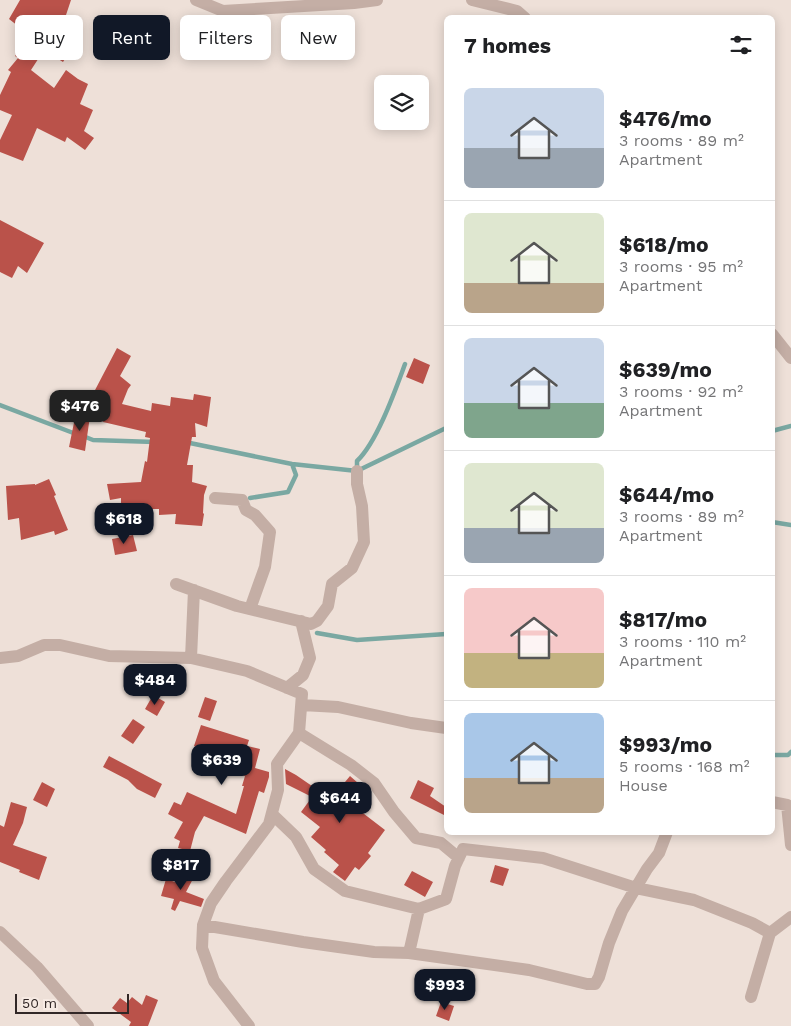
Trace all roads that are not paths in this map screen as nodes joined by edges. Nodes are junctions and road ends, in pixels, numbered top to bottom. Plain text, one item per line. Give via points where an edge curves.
1 (196, 0) edge
2 (377, 0) edge
3 (472, 0) edge
4 (522, 15) edge
5 (775, 338) edge
6 (791, 358) edge
7 (357, 471) dead end
8 (215, 498) dead end
9 (176, 584) dead end
10 (194, 590) junction
11 (250, 609) junction
12 (301, 621) junction
13 (0, 658) edge
14 (191, 658) junction
15 (287, 688) junction
16 (302, 705) junction
17 (444, 728) edge
18 (299, 733) junction
19 (775, 803) edge
20 (272, 814) junction
21 (666, 835) edge
22 (791, 844) edge
23 (459, 858) junction
24 (636, 888) junction
25 (419, 909) junction
26 (791, 917) edge
27 (203, 925) junction
28 (0, 932) edge
29 (770, 933) junction
30 (409, 953) junction
31 (751, 998) dead end
32 (88, 1026) edge
33 (249, 1026) edge

1 - 2 street via 223,11
3 - 4 street via 517,10
5 - 6 street
7 - 12 street via 364,542 352,568 332,584 328,606 317,621 311,624
8 - 11 street via 242,500 246,510 270,532 265,566
9 - 10 street
10 - 11 street
10 - 14 street
11 - 12 street
12 - 15 street via 310,658 303,675
13 - 14 street via 18,656 44,645 60,645 109,656
14 - 15 street via 247,671
15 - 16 street via 302,694
16 - 17 street via 338,707
16 - 18 street
18 - 20 street via 277,764 278,790
18 - 23 street via 351,764 374,783 416,838 441,843
19 - 22 street via 787,805
20 - 25 street via 296,837 314,869 345,891
20 - 27 street via 269,824 211,904
21 - 24 street via 659,853
23 - 24 street via 463,849 542,858
23 - 25 street via 446,899
24 - 29 street via 694,900
24 - 30 street via 622,911 595,984 529,970
25 - 30 street
26 - 29 street
27 - 30 street via 374,952
27 - 33 street via 202,948 214,981
28 - 32 street via 37,967
29 - 31 street

